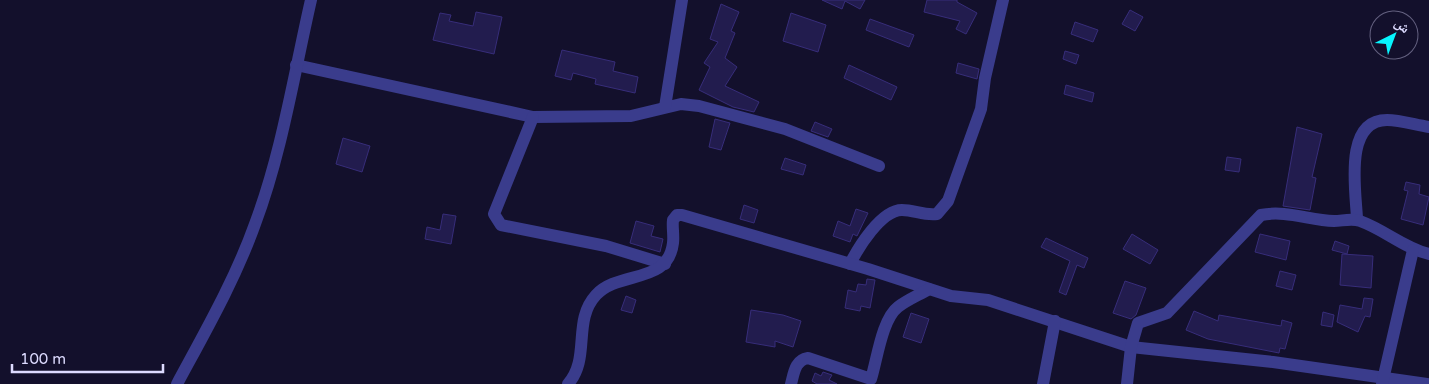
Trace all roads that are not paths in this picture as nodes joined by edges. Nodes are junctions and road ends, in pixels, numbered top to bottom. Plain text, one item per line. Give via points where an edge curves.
1 (311, 0) edge
2 (682, 0) edge
3 (1003, 0) edge
4 (296, 65) junction
5 (665, 107) junction
6 (533, 117) junction
7 (1429, 127) edge
8 (878, 166) dead end
9 (1357, 219) junction
10 (1413, 250) junction
11 (1429, 254) edge
12 (664, 264) junction
13 (850, 264) junction
14 (929, 289) junction
15 (1055, 321) junction
16 (1131, 347) junction
17 (870, 381) edge
18 (1382, 381) edge
19 (177, 384) edge
20 (568, 384) edge
21 (791, 384) edge
22 (1043, 384) edge
23 (1127, 384) edge
24 (1427, 384) edge

1 - 4 street
2 - 5 street
3 - 13 street via 981,109 948,201 937,214 894,212 867,234
4 - 6 street
4 - 19 street via 274,165 256,223 235,273
5 - 6 street via 631,116
5 - 8 street via 681,104 699,106 746,118 785,129
6 - 12 street via 494,214 500,225 606,246
7 - 9 street via 1386,120 1372,124 1364,131 1356,144 1354,166
9 - 10 street
9 - 16 street via 1327,220 1274,213 1262,215 1167,313 1138,323
10 - 11 street
10 - 18 street
12 - 13 street via 670,256 676,215
12 - 20 street via 652,273 609,285 596,294 583,317 578,369
13 - 14 street
14 - 15 street via 958,297 988,300
14 - 17 street via 892,314
15 - 16 street
15 - 22 street
16 - 18 street
16 - 23 street
17 - 21 street via 808,358 798,363
18 - 24 street

